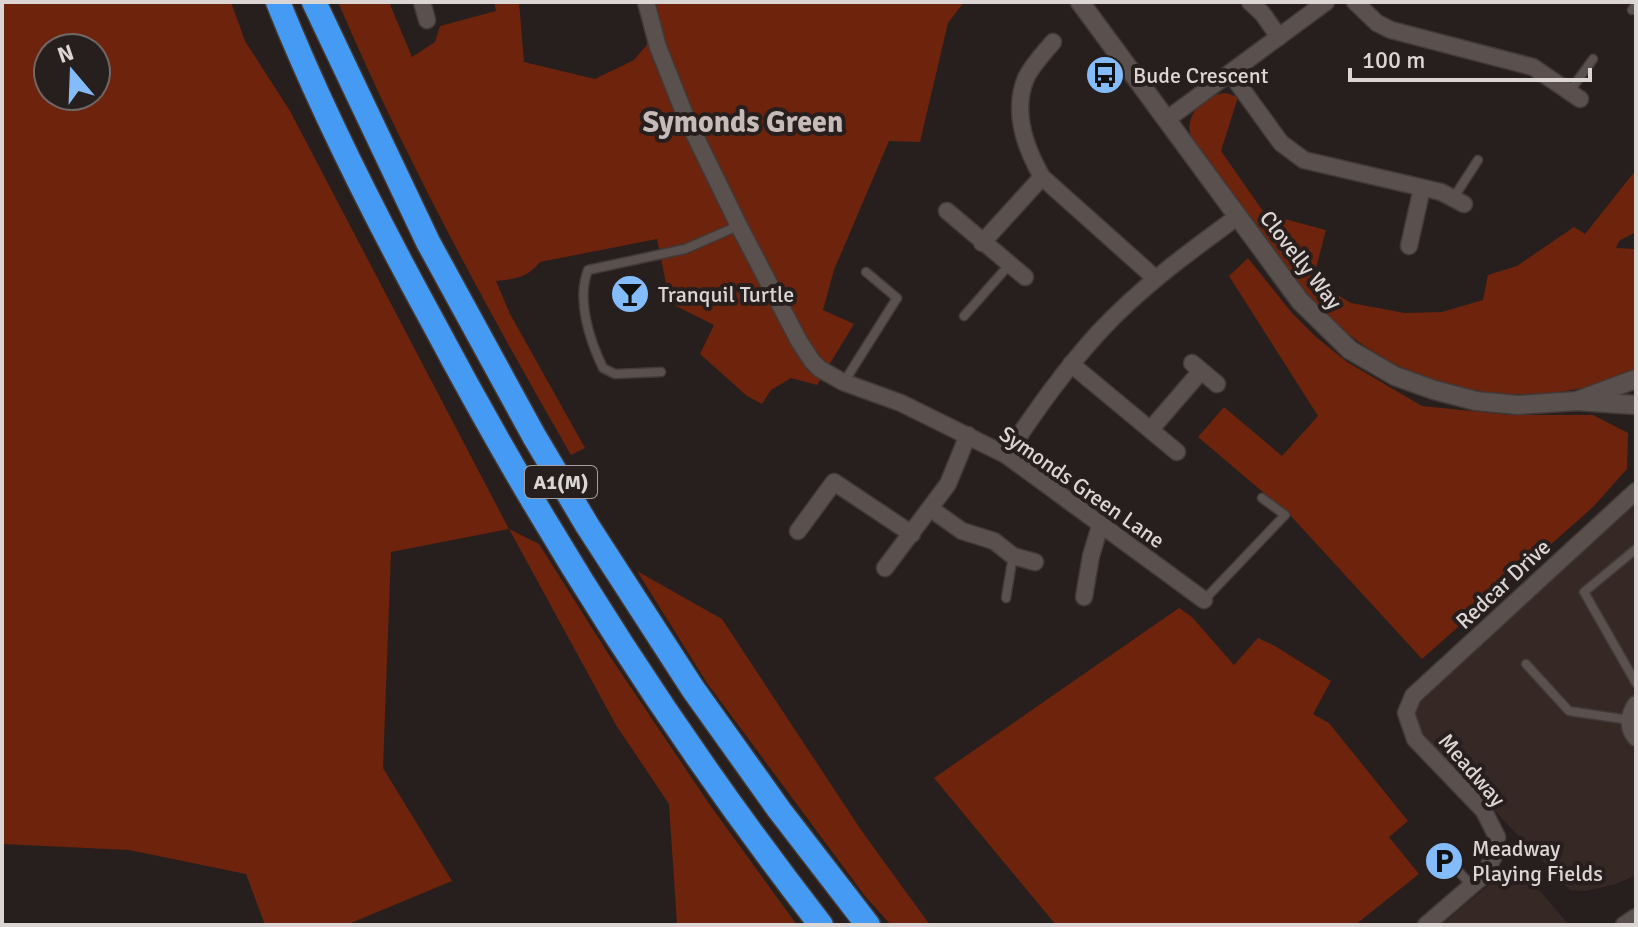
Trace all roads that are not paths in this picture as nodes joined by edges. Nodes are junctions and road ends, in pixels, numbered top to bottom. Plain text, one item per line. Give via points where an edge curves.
1 (278, 2) edge
2 (314, 2) edge
3 (422, 2) edge
4 (646, 2) edge
5 (1080, 2) edge
6 (1250, 2) edge
7 (1326, 2) edge
8 (1355, 2) edge
9 (427, 20) dead end
10 (1279, 37) junction
11 (1053, 42) dead end
12 (1593, 59) dead end
13 (1231, 74) junction
14 (1575, 95) joint
15 (1166, 120) junction
16 (1478, 160) dead end
17 (1042, 177) junction
18 (1422, 188) junction
19 (1459, 200) joint
20 (947, 211) dead end
21 (1237, 217) junction
22 (739, 226) junction
23 (982, 243) junction
24 (1409, 246) dead end
25 (1009, 265) junction
26 (866, 272) dead end
27 (1025, 277) dead end
28 (1155, 278) junction
29 (964, 316) dead end
30 (1071, 364) junction
31 (661, 372) dead end
32 (1636, 379) edge
33 (843, 382) junction
34 (1217, 384) dead end
35 (1577, 401) junction
36 (1636, 405) edge
37 (1151, 429) junction
38 (968, 435) junction
39 (1177, 452) dead end
40 (1006, 455) junction
41 (1636, 491) edge
42 (1262, 498) dead end
43 (931, 509) junction
44 (1100, 526) junction
45 (798, 531) dead end
46 (912, 534) junction
47 (1636, 549) edge
48 (1013, 556) junction
49 (1035, 562) dead end
50 (885, 568) dead end
51 (1084, 597) dead end
52 (1006, 598) dead end
53 (1204, 600) joint
54 (1526, 664) dead end
55 (1636, 683) edge
56 (1632, 712) edge
57 (1406, 713) joint
58 (1636, 738) edge
59 (1449, 861) dead end
60 (1472, 887) junction
61 (1636, 917) edge
62 (821, 925) edge
63 (868, 925) edge
64 (1426, 925) edge
65 (1624, 925) edge

1 - 62 highway, A1(M) via 396,255 550,531 665,711
2 - 63 highway, A1(M) via 428,242 534,436 693,689
3 - 9 street
4 - 22 street, Symonds Green Lane via 685,115
5 - 15 street, Clovelly Way
6 - 10 street
7 - 10 street
8 - 14 street via 1391,30 1533,67
10 - 13 street
11 - 17 street via 1026,79 1022,97 1025,142
12 - 14 lane
13 - 15 street
13 - 18 street via 1281,143 1304,160
15 - 21 street, Clovelly Way
16 - 19 lane
17 - 23 street
17 - 28 street
18 - 19 street
18 - 24 street
20 - 23 street
21 - 28 street
21 - 35 street, Clovelly Way via 1324,327 1350,350 1395,376 1476,401
22 - 31 lane via 685,249 588,270 583,288 588,324 603,368 615,374
22 - 33 street, Symonds Green Lane via 812,361
23 - 25 street
25 - 27 street
25 - 29 lane
26 - 33 lane via 897,298
28 - 30 street
30 - 37 street
30 - 40 street
32 - 35 street, Clovelly Way
33 - 38 street, Symonds Green Lane
34 - 37 street via 1196,367
35 - 36 street, Clovelly Way
37 - 39 street
38 - 40 street, Symonds Green Lane
38 - 43 street via 948,484
40 - 44 street, Symonds Green Lane
41 - 57 street, Redcar Drive via 1413,696
42 - 53 lane via 1285,515
43 - 46 street
43 - 48 street
44 - 51 street
44 - 53 street, Symonds Green Lane
45 - 46 street via 834,482
46 - 50 street
47 - 55 lane via 1584,592
48 - 49 street
48 - 52 lane
54 - 56 lane via 1569,711
56 - 58 street via 1630,728
57 - 60 street, Meadway via 1415,739 1484,811 1497,837 1494,856
59 - 60 lane
60 - 64 street, Meadway
61 - 65 street

